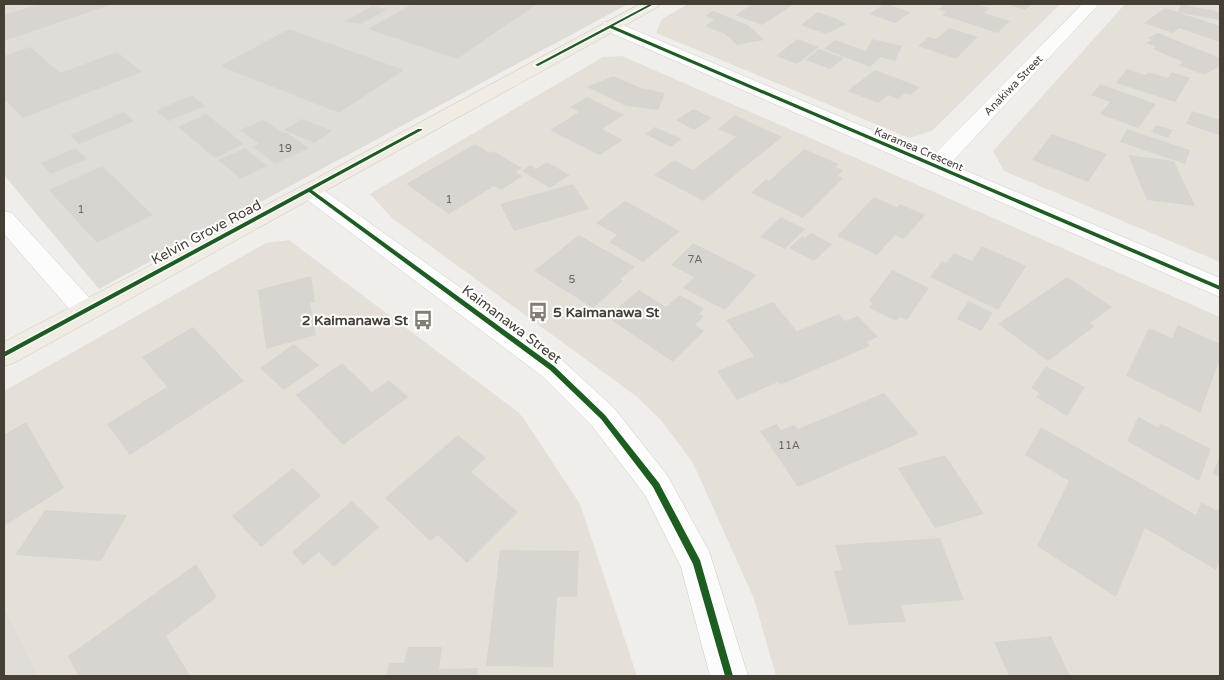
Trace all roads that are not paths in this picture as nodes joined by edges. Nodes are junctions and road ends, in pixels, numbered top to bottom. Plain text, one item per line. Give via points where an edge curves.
1 (652, 4) edge
2 (1091, 4) edge
3 (610, 26) junction
4 (935, 167) junction
5 (310, 191) junction
6 (4, 219) edge
7 (1220, 288) edge
8 (86, 310) junction
9 (4, 355) edge
10 (729, 676) edge

1 - 3 main road, Kelvin Grove Road
2 - 4 street, Anakiwa Street
3 - 4 street, Karamea Crescent
3 - 5 main road, Kelvin Grove Road
4 - 7 street, Karamea Crescent
5 - 8 main road, Kelvin Grove Road
5 - 10 street, Kaimanawa Street via 552,368 604,417 656,485 697,563
6 - 8 street
8 - 9 main road, Kelvin Grove Road

